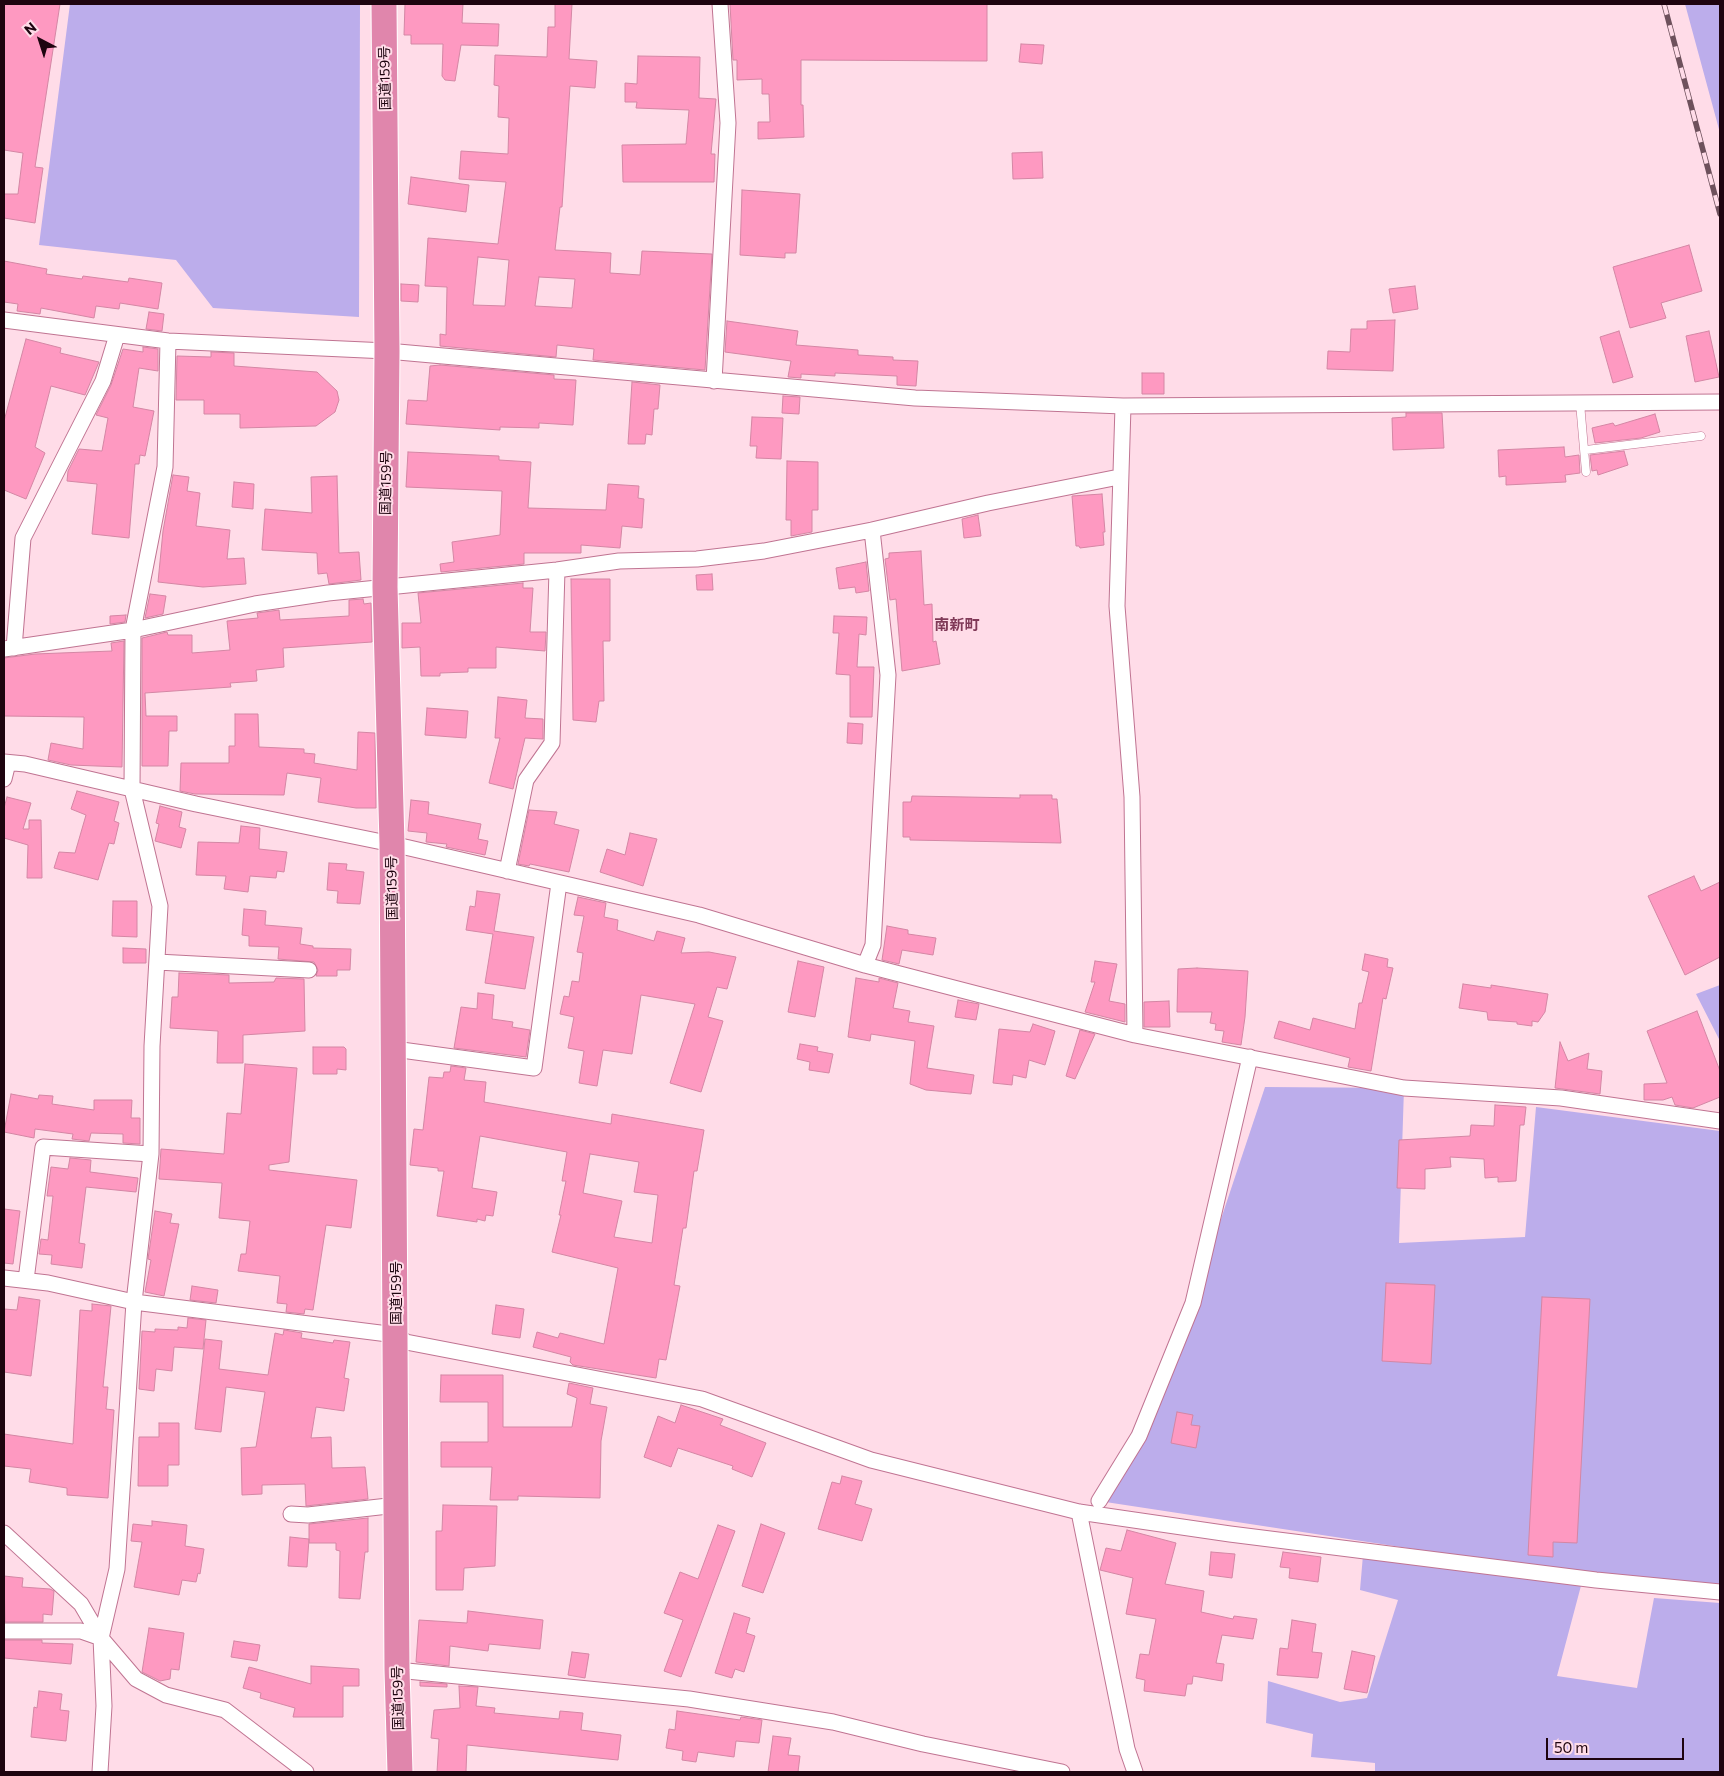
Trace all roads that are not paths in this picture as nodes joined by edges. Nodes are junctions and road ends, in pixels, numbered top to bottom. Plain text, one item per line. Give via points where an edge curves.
1 (384, 4) edge
2 (720, 4) edge
3 (4, 320) edge
4 (118, 335) junction
5 (168, 341) junction
6 (387, 351) junction
7 (714, 381) junction
8 (1720, 402) edge
9 (1580, 403) junction
10 (1123, 406) junction
11 (1701, 436) dead end
12 (1586, 450) junction
13 (1586, 472) dead end
14 (1120, 477) junction
15 (872, 530) junction
16 (557, 570) junction
17 (385, 587) junction
18 (133, 630) junction
19 (9, 649) edge
20 (6, 763) edge
21 (4, 779) edge
22 (132, 790) junction
23 (392, 844) junction
24 (507, 871) junction
25 (559, 883) junction
26 (157, 962) junction
27 (866, 966) junction
28 (309, 970) dead end
29 (1135, 1035) junction
30 (394, 1049) junction
31 (1250, 1057) junction
32 (1720, 1121) edge
33 (151, 1154) junction
34 (4, 1278) edge
35 (26, 1280) junction
36 (134, 1302) junction
37 (396, 1335) junction
38 (1098, 1501) dead end
39 (397, 1505) junction
40 (1079, 1512) junction
41 (291, 1514) dead end
42 (4, 1533) edge
43 (1720, 1592) edge
44 (4, 1631) edge
45 (101, 1638) junction
46 (397, 1670) junction
47 (100, 1772) edge
48 (306, 1772) edge
49 (400, 1772) edge
50 (1062, 1772) edge
51 (1135, 1772) edge

1 - 6 highway, 国道159号
2 - 7 street via 728,123
3 - 4 street
4 - 5 street
4 - 19 street via 103,381 23,538
5 - 6 street
5 - 18 street via 165,467
6 - 7 street
6 - 17 highway, 国道159号
7 - 10 street via 915,398
8 - 9 street
9 - 10 street
9 - 12 lane
10 - 14 street
11 - 12 lane
12 - 13 lane
14 - 15 street
14 - 29 street via 1117,606 1132,796
15 - 16 street via 764,551 697,559 619,561
15 - 27 street via 888,675 873,945
16 - 17 street
16 - 24 street via 552,743 526,780
17 - 18 street via 255,604
17 - 23 highway, 国道159号
18 - 19 street
18 - 22 street
20 - 21 street
20 - 22 street via 25,764
22 - 23 street
22 - 26 street via 160,906
23 - 24 street
23 - 30 highway, 国道159号
24 - 25 street
25 - 27 street via 699,915
25 - 30 street via 534,1068
26 - 28 street
26 - 33 street
27 - 29 street
29 - 31 street
30 - 37 highway, 国道159号
31 - 32 street via 1404,1088 1561,1098
31 - 38 street via 1193,1303 1139,1436
33 - 35 street via 42,1147
33 - 36 street
34 - 35 street
35 - 36 street
36 - 37 street
36 - 45 street via 117,1569
37 - 39 highway, 国道159号
37 - 40 street via 406,1342 702,1399 871,1460
39 - 41 street
39 - 46 highway, 国道159号
40 - 43 street via 1596,1580
40 - 51 street via 1127,1749
42 - 45 street via 81,1604
44 - 45 street via 82,1631
45 - 47 street via 104,1706
45 - 48 street via 136,1679 166,1695 225,1710
46 - 49 highway, 国道159号
46 - 50 street via 689,1698 834,1722

